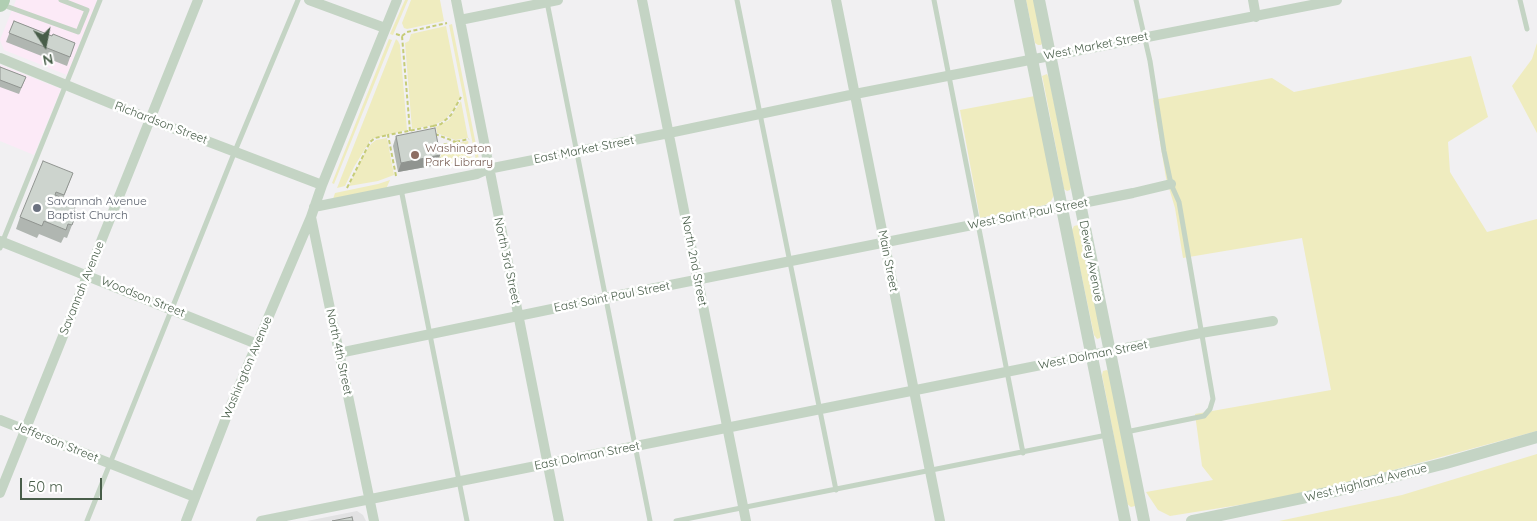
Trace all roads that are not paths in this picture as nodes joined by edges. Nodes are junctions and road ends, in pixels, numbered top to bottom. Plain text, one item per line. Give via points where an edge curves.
1 (2, 0) edge
2 (61, 0) edge
3 (100, 0) edge
4 (198, 0) edge
5 (298, 0) edge
6 (309, 0) edge
7 (397, 0) edge
8 (456, 0) edge
9 (642, 0) edge
10 (737, 0) edge
11 (836, 0) edge
12 (934, 0) edge
13 (1020, 0) edge
14 (1038, 0) edge
15 (1136, 0) edge
16 (1253, 0) edge
17 (1337, 0) edge
18 (1520, 0) edge
19 (551, 1) edge
20 (0, 4) edge
21 (1256, 17) junction
22 (460, 20) junction
23 (385, 28) junction
24 (1526, 29) dead end
25 (1144, 38) junction
26 (1050, 55) junction
27 (0, 58) edge
28 (1032, 58) junction
29 (950, 75) junction
30 (67, 85) junction
31 (855, 94) junction
32 (760, 114) junction
33 (149, 119) junction
34 (669, 134) junction
35 (235, 152) junction
36 (576, 152) junction
37 (488, 169) junction
38 (1171, 184) junction
39 (322, 185) junction
40 (401, 190) junction
41 (1079, 204) junction
42 (1062, 207) junction
43 (313, 212) junction
44 (978, 224) junction
45 (1, 243) edge
46 (884, 243) junction
47 (790, 262) junction
48 (87, 275) junction
49 (698, 280) junction
50 (605, 298) junction
51 (172, 310) junction
52 (518, 316) junction
53 (1273, 322) dead end
54 (1201, 333) junction
55 (430, 334) junction
56 (257, 344) junction
57 (1109, 352) junction
58 (339, 353) junction
59 (1092, 356) junction
60 (1007, 372) junction
61 (913, 391) junction
62 (819, 410) junction
63 (0, 420) edge
64 (728, 429) junction
65 (25, 430) junction
66 (1126, 432) junction
67 (1108, 435) junction
68 (1537, 437) edge
69 (636, 446) junction
70 (1023, 452) junction
71 (110, 464) junction
72 (548, 464) junction
73 (930, 471) junction
74 (459, 482) junction
75 (836, 490) junction
76 (0, 493) edge
77 (195, 497) junction
78 (370, 499) junction
79 (743, 507) junction
80 (87, 521) edge
81 (186, 521) edge
82 (261, 521) edge
83 (374, 521) edge
84 (467, 521) edge
85 (559, 521) edge
86 (650, 521) edge
87 (676, 521) edge
88 (746, 521) edge
89 (940, 521) edge
90 (1125, 521) edge
91 (1144, 521) edge
92 (1192, 521) edge

1 - 20 main road
2 - 20 lane via 87,10 78,32
3 - 30 lane
4 - 33 street, Savannah Avenue
5 - 35 lane
6 - 23 street
7 - 23 street
8 - 22 street, North 3rd Street
9 - 34 street, North 2nd Street
10 - 32 lane
11 - 31 street, Main Street
12 - 29 lane
13 - 28 street, Dewey Avenue
14 - 26 street, Dewey Avenue
15 - 25 lane
16 - 21 street
17 - 21 street, West Market Street
18 - 24 lane
19 - 22 street
19 - 36 lane
21 - 25 street, West Market Street
22 - 37 street, North 3rd Street
23 - 39 street
25 - 26 street, West Market Street
25 - 38 lane
26 - 28 street, West Market Street
26 - 41 street, Dewey Avenue
27 - 30 street, Richardson Street
28 - 29 street, West Market Street
28 - 42 street, Dewey Avenue
29 - 31 street, West Market Street
29 - 44 lane
30 - 33 street, Richardson Street
30 - 45 lane
31 - 32 street, East Market Street
31 - 46 street, Main Street
32 - 34 street, East Market Street
32 - 47 lane
33 - 35 street, Richardson Street
33 - 48 street, Savannah Avenue
34 - 36 street, East Market Street
34 - 49 street, North 2nd Street
35 - 39 street, Richardson Street
35 - 51 lane
36 - 37 street, East Market Street
36 - 50 lane
37 - 40 street, East Market Street
37 - 52 street, North 3rd Street
38 - 41 street, West Saint Paul Street
38 - 54 lane via 1179,202
39 - 43 street
40 - 43 street, East Market Street
40 - 55 lane
41 - 42 street, West Saint Paul Street
41 - 57 street, Dewey Avenue
42 - 44 street, West Saint Paul Street
42 - 59 street, Dewey Avenue
43 - 56 street, Washington Avenue
43 - 58 street, North 4th Street
44 - 46 street, West Saint Paul Street
44 - 60 lane
45 - 48 street, Woodson Street
46 - 47 street, East Saint Paul Street
46 - 61 street, Main Street
47 - 49 street, East Saint Paul Street
47 - 62 lane
48 - 51 street, Woodson Street
48 - 65 street, Savannah Avenue
49 - 50 street, East Saint Paul Street
49 - 64 street, North 2nd Street
50 - 52 street, East Saint Paul Street
50 - 69 lane
51 - 56 street, Woodson Street
51 - 71 lane
52 - 55 street, East Saint Paul Street
52 - 72 street, North 3rd Street
53 - 54 street, West Dolman Street
54 - 57 street, West Dolman Street
54 - 66 lane via 1212,398 1210,409 1204,416
55 - 58 street, East Saint Paul Street
55 - 74 lane
56 - 77 street, Washington Avenue
57 - 59 street, West Dolman Street
57 - 66 street, Dewey Avenue
58 - 78 street, North 4th Street
59 - 60 street, West Dolman Street
59 - 67 street, Dewey Avenue
60 - 61 street, West Dolman Street
60 - 70 lane
61 - 62 street, East Dolman Street
61 - 73 street, Main Street
62 - 64 street, East Dolman Street
62 - 75 lane
63 - 65 street, Jefferson Street
64 - 69 street, East Dolman Street
64 - 79 street, North 2nd Street
65 - 71 street, Jefferson Street
65 - 76 street, Savannah Avenue
66 - 91 street, Dewey Avenue
67 - 70 lane
67 - 90 street, Dewey Avenue
68 - 92 street, West Highland Avenue via 1446,464
69 - 72 street, East Dolman Street
69 - 86 lane
70 - 73 lane
71 - 77 street, Jefferson Street
71 - 80 lane
72 - 74 street, East Dolman Street
72 - 85 street, North 3rd Street
73 - 75 lane
73 - 89 street, Main Street
74 - 78 street, East Dolman Street
74 - 84 lane
75 - 79 lane
77 - 81 street, Washington Avenue
78 - 82 street, East Dolman Street
78 - 83 street, North 4th Street
79 - 87 lane
79 - 88 street, North 2nd Street

